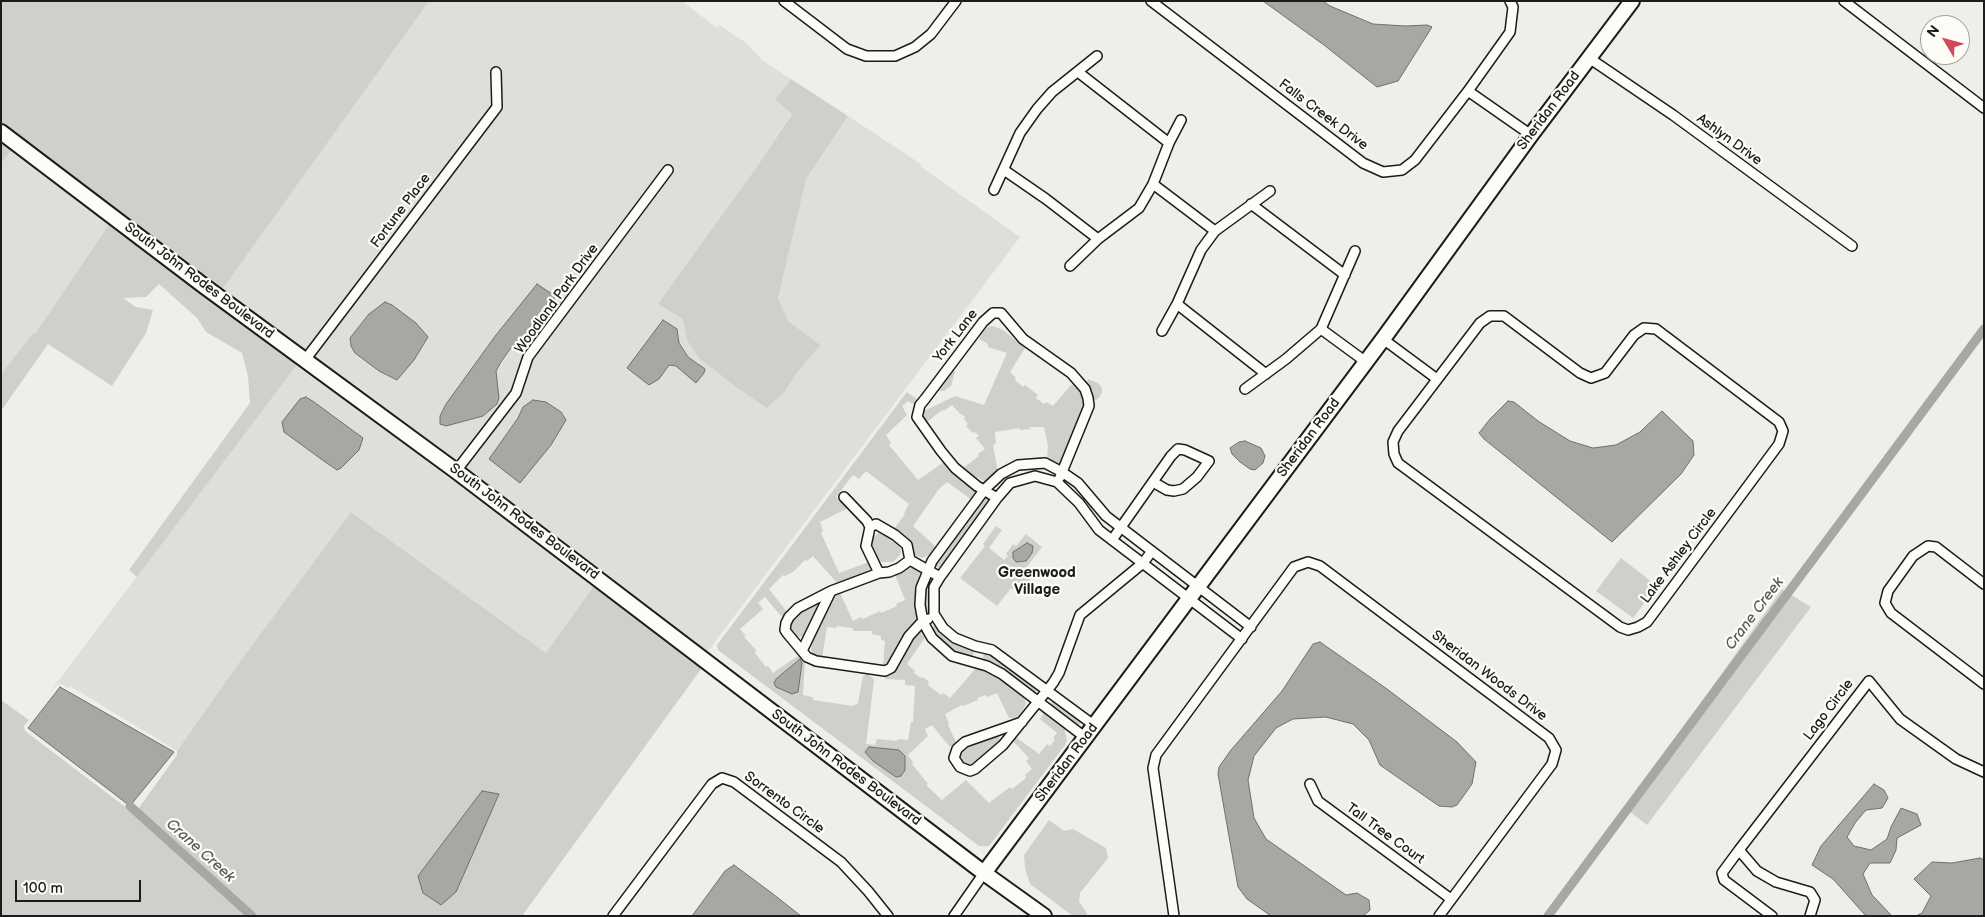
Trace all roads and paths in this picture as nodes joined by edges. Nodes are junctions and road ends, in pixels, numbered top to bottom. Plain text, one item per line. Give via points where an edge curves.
1 (784, 1) edge
2 (956, 1) edge
3 (1151, 1) edge
4 (1510, 1) edge
5 (1632, 1) edge
6 (1844, 1) edge
7 (1097, 56) dead end
8 (1589, 58) junction
9 (496, 72) dead end
10 (1078, 72) junction
11 (1468, 91) junction
12 (1984, 108) edge
13 (1181, 120) dead end
14 (1, 132) edge
15 (1531, 135) junction
16 (1170, 142) junction
17 (668, 170) dead end
18 (1004, 170) junction
19 (1153, 184) junction
20 (994, 190) dead end
21 (1270, 191) dead end
22 (1251, 204) junction
23 (1215, 231) junction
24 (1098, 239) junction
25 (1852, 246) dead end
26 (1355, 251) dead end
27 (1070, 266) dead end
28 (1345, 275) junction
29 (1177, 304) junction
30 (1321, 329) junction
31 (1162, 331) dead end
32 (1383, 339) junction
33 (305, 360) junction
34 (1366, 362) junction
35 (1266, 374) junction
36 (1437, 379) junction
37 (1245, 389) dead end
38 (456, 471) junction
39 (1062, 472) junction
40 (1057, 482) junction
41 (1152, 482) junction
42 (985, 489) junction
43 (844, 497) dead end
44 (997, 498) junction
45 (870, 527) junction
46 (1120, 527) junction
47 (1112, 540) junction
48 (1152, 551) junction
49 (910, 560) junction
50 (1143, 563) junction
51 (927, 570) junction
52 (879, 573) junction
53 (940, 577) junction
54 (1984, 584) edge
55 (1198, 587) junction
56 (831, 591) junction
57 (1188, 599) junction
58 (934, 614) junction
59 (923, 622) junction
60 (1251, 627) junction
61 (1242, 639) junction
62 (981, 647) junction
63 (802, 651) junction
64 (977, 664) junction
65 (1984, 684) edge
66 (1047, 691) junction
67 (1037, 701) junction
68 (1022, 722) junction
69 (1095, 726) junction
70 (1086, 738) junction
71 (1984, 772) edge
72 (1310, 784) dead end
73 (1739, 850) junction
74 (984, 873) junction
75 (1452, 900) junction
76 (613, 916) edge
77 (888, 916) edge
78 (954, 916) edge
79 (1044, 916) edge
80 (1174, 916) edge
81 (1439, 916) edge
82 (1772, 916) edge
83 (1810, 916) edge

1 - 2 street via 847,49 866,56 895,56 916,47 931,34
3 - 11 street, Falls Creek Drive via 1363,163 1383,172 1402,170 1415,160
4 - 11 street, Falls Creek Drive via 1513,7 1510,32
5 - 8 main road, Sheridan Road
6 - 12 street
7 - 10 street
8 - 15 main road, Sheridan Road
8 - 25 street, Ashlyn Drive
9 - 33 street, Fortune Place via 497,108
10 - 16 street
10 - 18 street via 1036,109 1020,133
11 - 15 street
13 - 16 street
14 - 33 main road, South John Rodes Boulevard
15 - 32 main road, Sheridan Road
16 - 19 street
17 - 38 street, Woodland Park Drive via 528,357 516,393
18 - 20 street
18 - 24 street
19 - 23 street
19 - 24 street via 1139,208
21 - 22 street
22 - 23 street
22 - 28 street
23 - 29 street via 1201,250
24 - 27 street
26 - 28 street
28 - 30 street
29 - 31 street
29 - 35 street
30 - 34 street
30 - 35 street
32 - 34 main road, Sheridan Road
32 - 36 street
33 - 38 main road, South John Rodes Boulevard
34 - 55 main road, Sheridan Road
35 - 37 street
36 - 36 street, Lake Ashley Circle via 1398,431 1393,442 1398,463 1628,630 1647,622 1779,444 1783,431 1779,422 1656,330 1644,328 1634,334 1604,373 1591,378 1504,316 1490,316 1480,323
38 - 74 main road, South John Rodes Boulevard
39 - 40 street, York Lane
39 - 42 street via 1045,464 1018,466 1001,474
39 - 42 street, York Lane via 1089,406 1085,389 1071,373 1023,339 997,312 988,316 978,328 920,405 917,417 955,468
39 - 46 street via 1078,483 1098,508
40 - 44 street via 1034,476 1010,484
40 - 47 street via 1079,503 1099,530
41 - 41 street via 1178,449 1209,462 1183,489 1167,490
41 - 46 street
42 - 44 street, York Lane
42 - 51 street
43 - 45 street
44 - 53 street
45 - 49 street via 876,524 895,535 907,545
45 - 52 street via 866,546
46 - 47 street
46 - 48 street
47 - 50 street
48 - 50 street
48 - 55 street
49 - 51 street
49 - 52 street via 899,568
50 - 57 street
50 - 66 street via 1080,615 1059,673
51 - 53 street
51 - 59 street via 920,596
52 - 56 street
53 - 58 street via 934,587
54 - 65 street via 1936,547 1928,546 1913,556 1888,591 1885,603 1891,613
55 - 57 main road, Sheridan Road
55 - 60 street
56 - 63 street
56 - 63 street via 798,608 786,623 785,630
57 - 61 street
57 - 69 main road, Sheridan Road
58 - 59 street
58 - 62 street via 943,628 956,638
59 - 63 street via 909,636 891,668 884,671 816,661
59 - 64 street via 940,647 952,656
60 - 61 street, Sheridan Woods Drive
60 - 75 street, Sheridan Woods Drive via 1294,567 1308,562 1320,566 1548,738 1556,750 1552,764
61 - 80 street, Sheridan Woods Drive via 1156,755 1153,768
62 - 64 street
62 - 66 street via 1004,658
64 - 67 street via 1002,674
66 - 67 street
66 - 69 street
67 - 68 street
67 - 70 street
68 - 68 street via 1003,745 975,769 965,770 954,758 957,749 965,742
69 - 70 main road, Sheridan Road
70 - 74 main road, Sheridan Road
71 - 73 street, Lago Circle via 1956,759 1900,719 1869,681
72 - 75 street, Tall Tree Court via 1318,801
73 - 82 street, Lago Circle via 1722,873 1724,880
73 - 83 street via 1757,872 1776,882 1810,892 1815,900
74 - 78 street
74 - 79 main road, South John Rodes Boulevard
75 - 81 street, Sheridan Woods Drive
76 - 77 street, Sorrento Circle via 712,784 722,778 734,782 840,862

